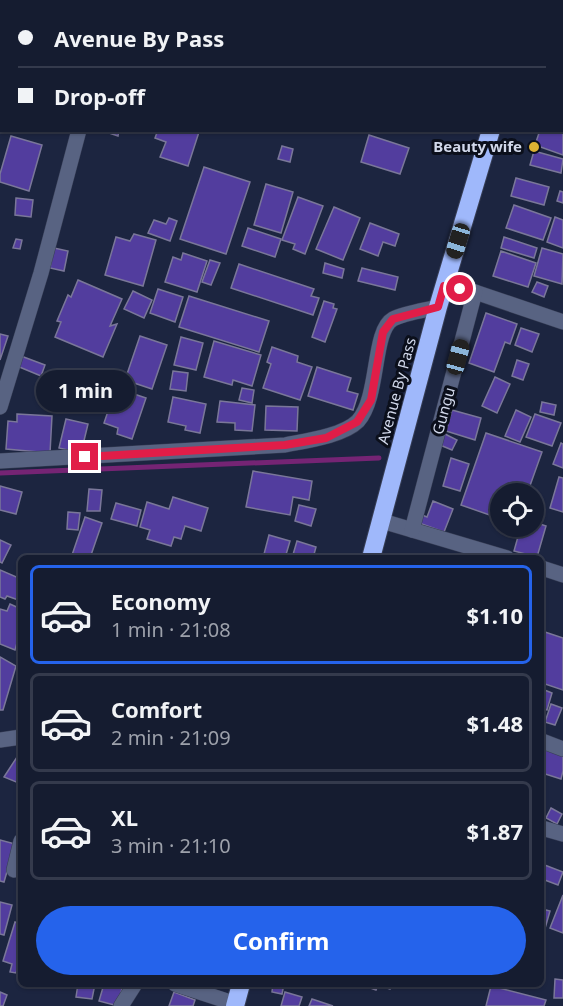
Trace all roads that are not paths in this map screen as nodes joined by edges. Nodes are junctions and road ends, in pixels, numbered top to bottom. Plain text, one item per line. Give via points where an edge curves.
1 (78, 132) edge
2 (490, 132) edge
3 (444, 286) junction
4 (475, 292) junction
5 (438, 307) junction
6 (563, 322) edge
7 (0, 407) edge
8 (0, 460) edge
9 (382, 521) junction
10 (412, 530) junction
11 (372, 555) edge
12 (497, 555) edge
13 (544, 569) edge
14 (563, 574) edge
15 (18, 737) edge
16 (0, 740) edge
17 (544, 742) edge
18 (563, 748) edge
19 (544, 829) edge
20 (563, 834) edge
21 (18, 853) edge
22 (14, 870) dead end
23 (133, 987) edge
24 (184, 987) edge
25 (241, 987) edge
26 (236, 1005) edge
27 (121, 1006) edge

1 - 7 street
2 - 3 highway, Avenue By Pass
3 - 4 street
3 - 5 highway, Avenue By Pass
4 - 6 street
4 - 10 street, Gungu
5 - 8 street via 393,319 383,332 371,400 357,422 326,438 285,445
5 - 9 highway, Avenue By Pass
9 - 10 street
9 - 11 highway, Avenue By Pass
10 - 12 street
13 - 14 street
15 - 16 street
17 - 18 street
19 - 20 street
21 - 22 street
23 - 27 street
24 - 26 street
25 - 26 highway

